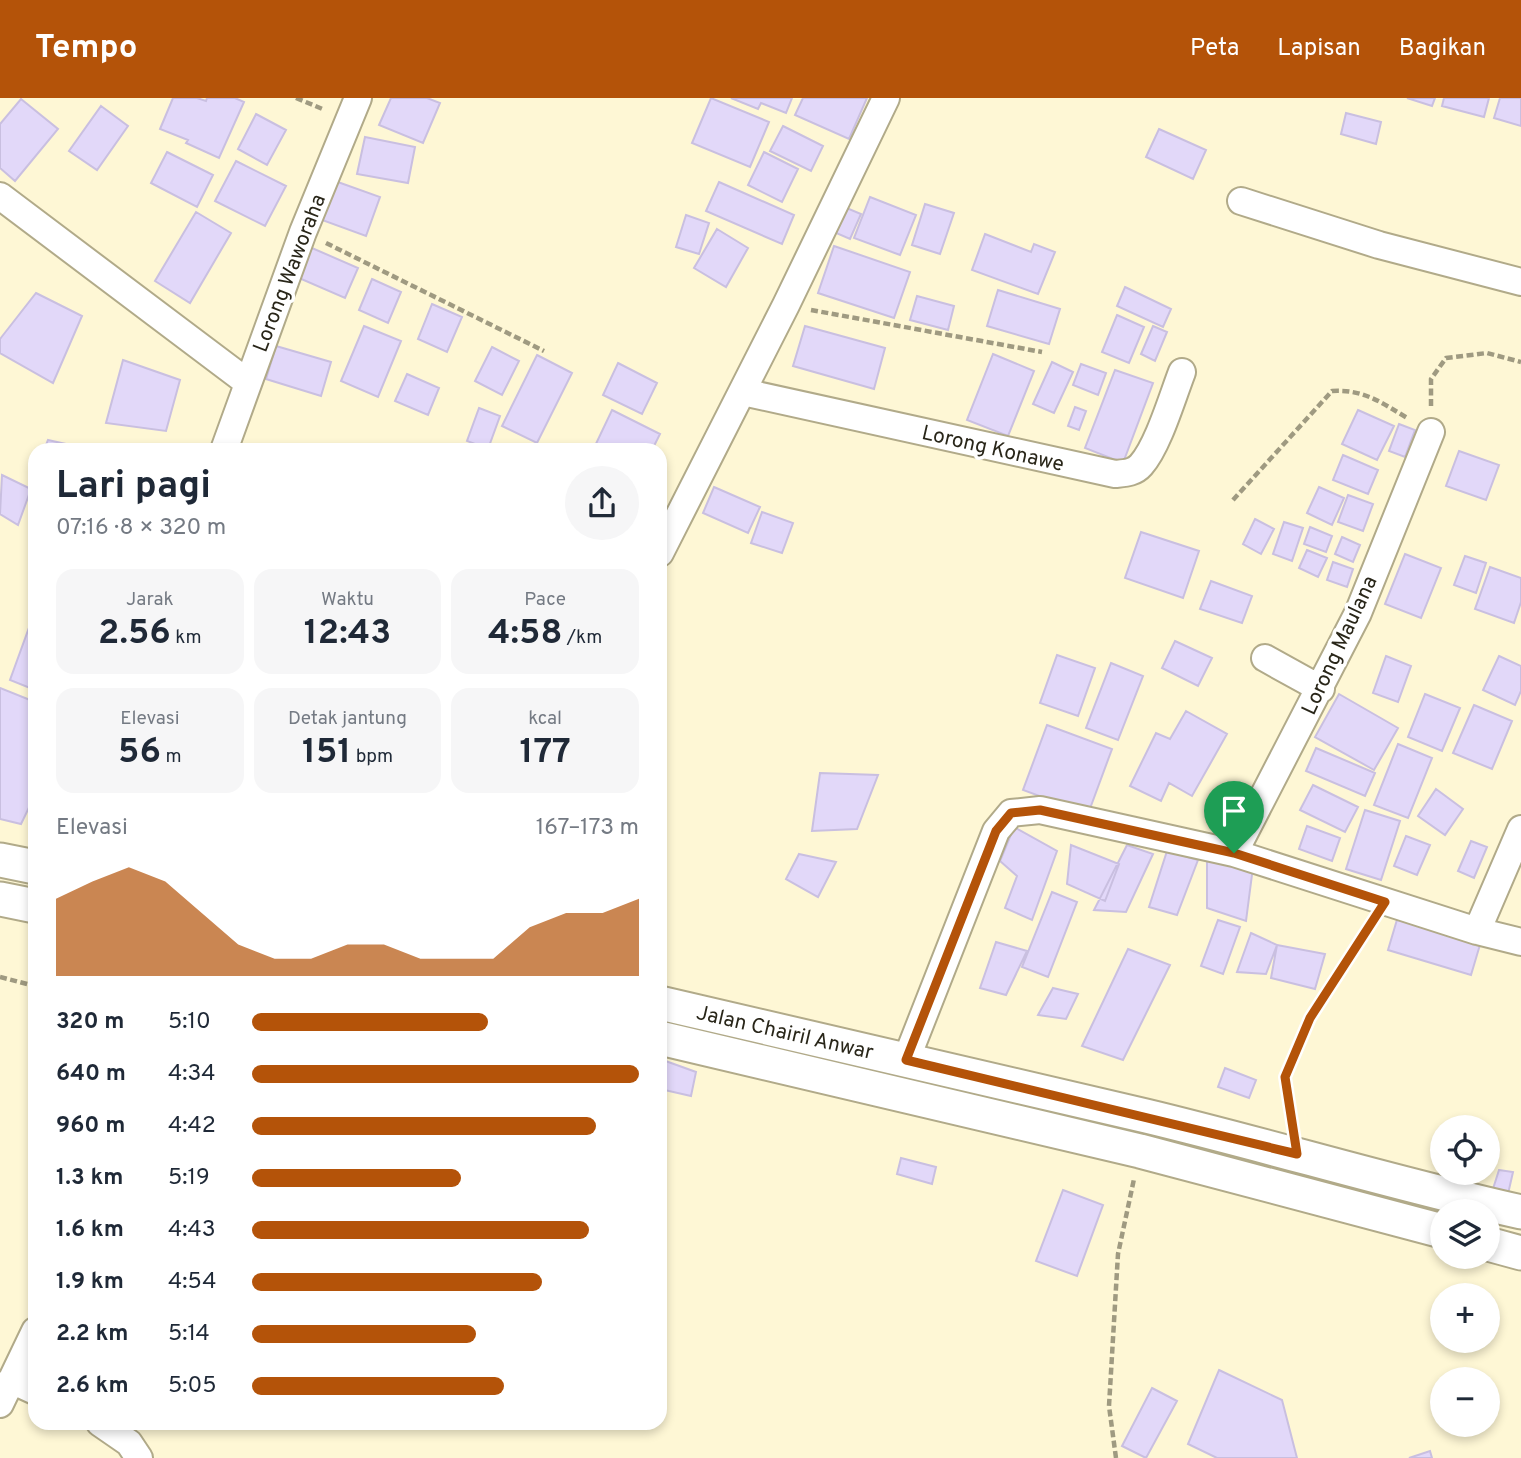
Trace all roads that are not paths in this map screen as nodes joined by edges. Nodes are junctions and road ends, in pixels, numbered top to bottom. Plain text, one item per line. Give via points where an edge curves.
1 (358, 98) edge
2 (886, 98) edge
3 (0, 196) edge
4 (1241, 201) dead end
5 (1521, 282) edge
6 (1182, 372) dead end
7 (247, 382) junction
8 (743, 392) junction
9 (1431, 432) road end
10 (226, 443) edge
11 (667, 539) edge
12 (1265, 658) dead end
13 (1321, 690) junction
14 (1521, 829) edge
15 (1234, 853) junction
16 (0, 860) edge
17 (28, 866) edge
18 (0, 899) edge
19 (28, 905) edge
20 (1477, 931) junction
21 (1521, 942) edge
22 (667, 1005) edge
23 (667, 1040) edge
24 (906, 1060) junction
25 (1521, 1212) edge
26 (1430, 1228) edge
27 (1500, 1247) edge
28 (1521, 1253) edge
29 (28, 1345) edge
30 (11, 1380) junction
31 (28, 1388) edge
32 (0, 1404) edge
33 (110, 1430) edge
34 (139, 1458) edge

1 - 7 street, Lorong Waworaha
2 - 8 street
3 - 7 street
4 - 5 street via 1379,245
6 - 8 street, Lorong Konawe via 1140,467 1115,474
7 - 10 street, Lorong Waworaha
8 - 11 street
9 - 13 street, Lorong Maulana via 1359,613
12 - 13 street
13 - 15 street, Lorong Maulana
14 - 20 street
15 - 20 street
15 - 24 street via 1040,810 1011,813 996,831
16 - 17 main road
18 - 19 main road
20 - 21 street
22 - 24 main road, Jalan Chairil Anwar
23 - 26 main road, Jalan Chairil Anwar via 1140,1151
24 - 25 main road, Jalan Chairil Anwar
27 - 28 main road
29 - 30 street
30 - 31 street
30 - 32 street
33 - 34 street via 129,1443

